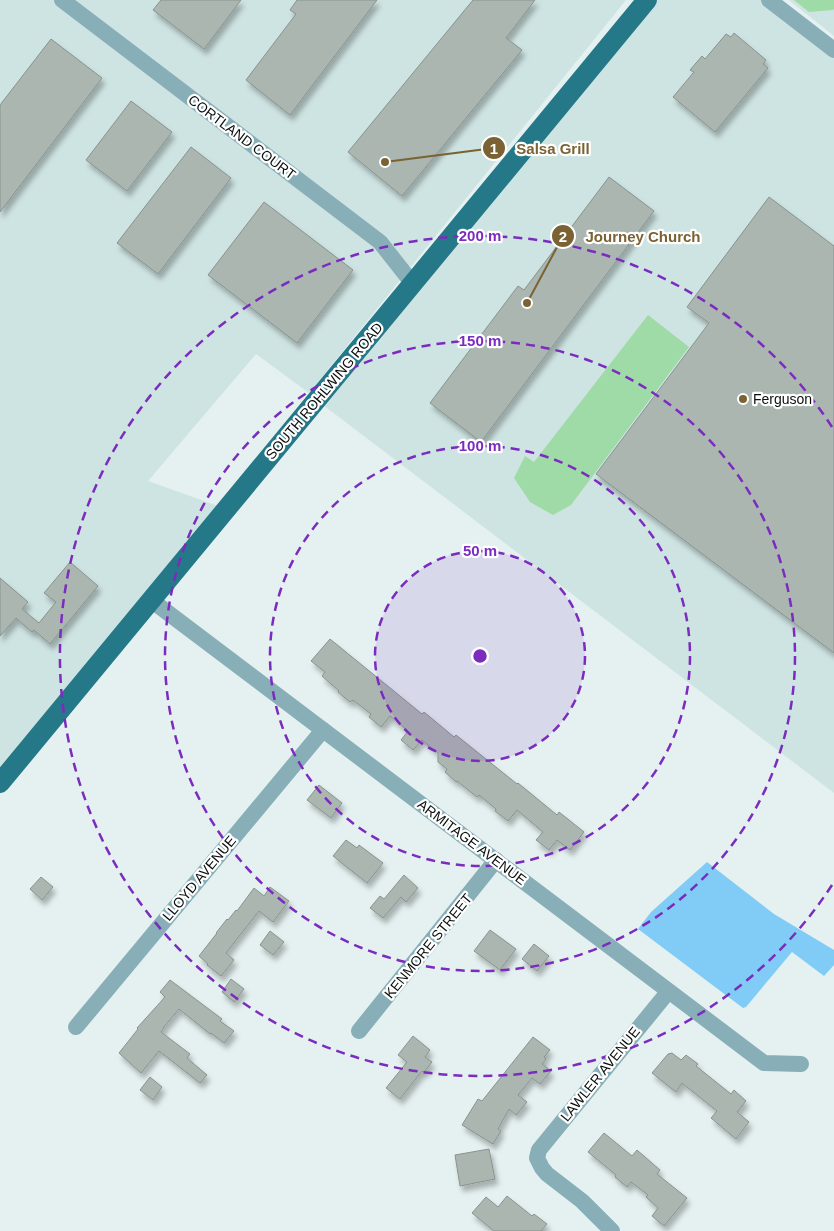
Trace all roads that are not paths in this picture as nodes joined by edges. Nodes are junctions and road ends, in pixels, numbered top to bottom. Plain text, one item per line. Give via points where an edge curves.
1 (62, 0) edge
2 (647, 0) edge
3 (769, 0) edge
4 (834, 50) edge
5 (413, 284) junction
6 (151, 600) junction
7 (323, 730) junction
8 (0, 783) edge
9 (496, 860) junction
10 (668, 992) junction
11 (76, 1027) dead end
12 (360, 1032) dead end
13 (801, 1064) dead end
14 (612, 1231) edge

1 - 5 street, CORTLAND COURT via 380,242
2 - 5 main road, SOUTH ROHLWING ROAD
3 - 4 street
5 - 6 main road, SOUTH ROHLWING ROAD
6 - 7 street, ARMITAGE AVENUE
6 - 8 main road, SOUTH ROHLWING ROAD
7 - 9 street, ARMITAGE AVENUE
7 - 11 street, LLOYD AVENUE
9 - 10 street, ARMITAGE AVENUE
9 - 12 street, KENMORE STREET
10 - 13 street, ARMITAGE AVENUE via 764,1063
10 - 14 street, LAWLER AVENUE via 543,1144 537,1158 547,1174 582,1201

